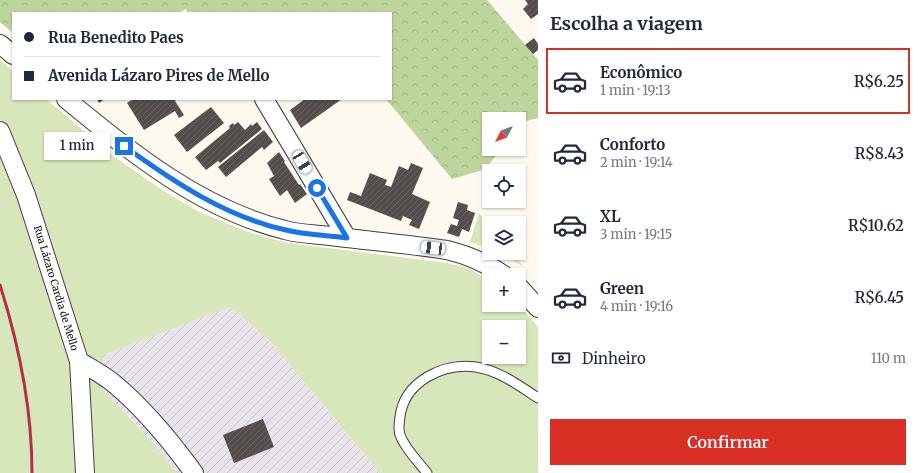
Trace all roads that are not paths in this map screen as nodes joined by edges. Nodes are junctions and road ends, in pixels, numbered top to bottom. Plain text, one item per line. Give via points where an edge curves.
1 (67, 100) edge
2 (265, 100) edge
3 (0, 131) edge
4 (347, 238) junction
5 (493, 268) edge
6 (526, 295) edge
7 (538, 308) edge
8 (79, 361) junction
9 (538, 398) edge
10 (85, 473) edge
11 (194, 473) edge
12 (426, 473) edge

1 - 4 street via 157,170 221,208 250,220 287,230
2 - 4 street
3 - 8 street, Rua Lázaro Cardia de Mello via 26,195
4 - 5 street via 454,252
6 - 7 street
8 - 10 street
8 - 11 street, Rua Lázaro Cardia de Mello via 112,382 144,412
9 - 12 lane via 493,371 475,367 445,369 428,376 408,394 401,408 399,425 400,435 406,446

